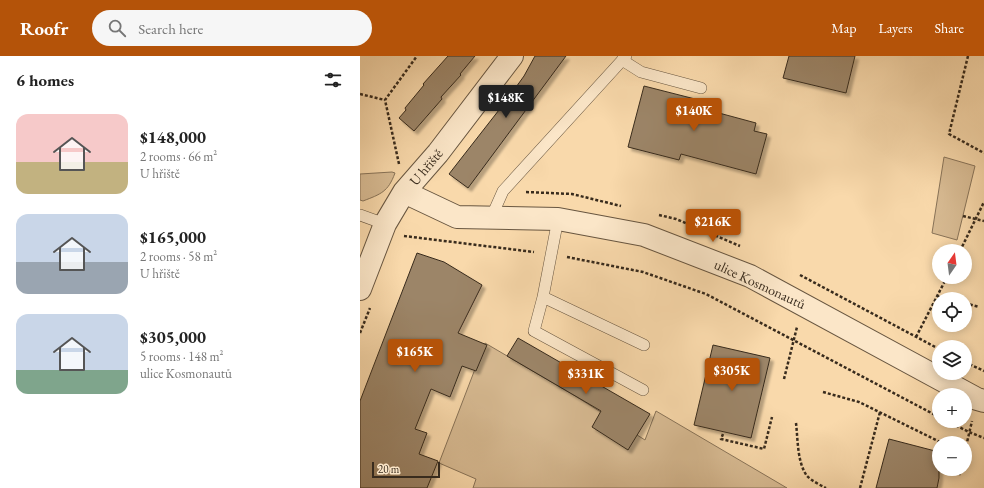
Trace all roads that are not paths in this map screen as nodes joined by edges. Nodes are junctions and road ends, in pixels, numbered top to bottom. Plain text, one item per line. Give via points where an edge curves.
1 (512, 56) edge
2 (624, 58) edge
3 (700, 88) dead end
4 (404, 192) junction
5 (360, 215) edge
6 (491, 218) junction
7 (558, 219) junction
8 (385, 224) junction
9 (360, 289) edge
10 (543, 297) junction
11 (644, 345) dead end
12 (643, 390) dead end
13 (980, 400) edge

1 - 4 street, U hřiště via 438,153
2 - 3 lane via 641,72
2 - 6 lane via 503,191
4 - 6 street, ulice Kosmonautů via 457,218
4 - 8 street, U hřiště
5 - 8 lane
6 - 7 street, ulice Kosmonautů
7 - 10 lane
7 - 13 street, ulice Kosmonautů via 644,235 750,276
8 - 9 street, U hřiště
10 - 11 lane
10 - 12 lane via 534,331

